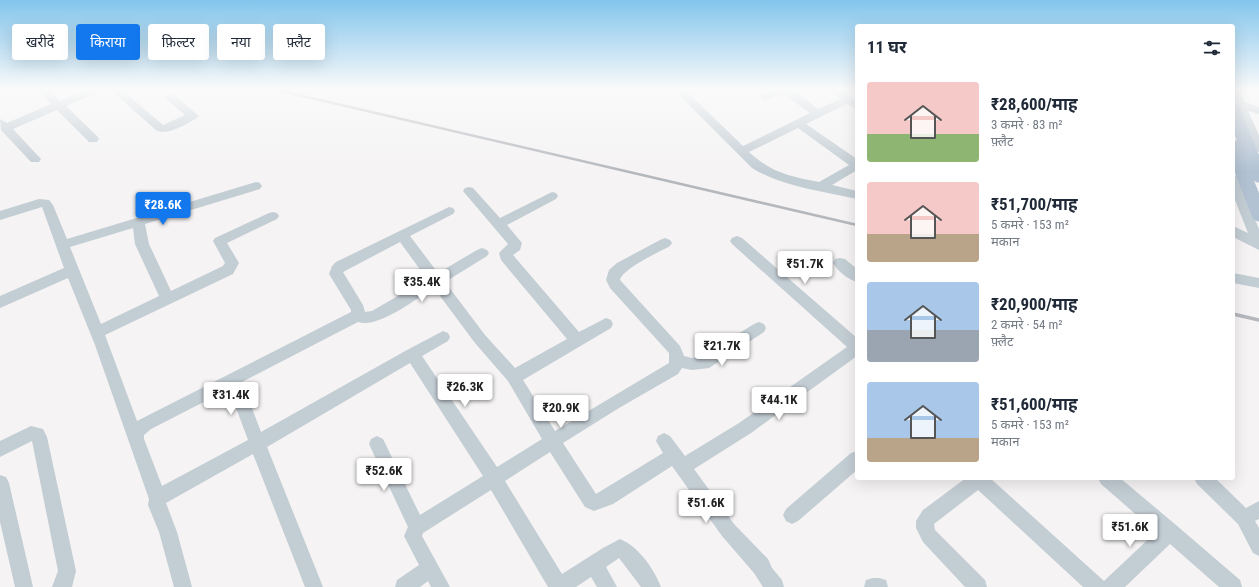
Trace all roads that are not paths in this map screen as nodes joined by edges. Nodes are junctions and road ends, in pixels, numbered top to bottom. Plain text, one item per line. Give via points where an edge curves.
1 (25, 117) edge
2 (72, 117) edge
3 (148, 117) edge
4 (190, 117) edge
5 (707, 117) edge
6 (810, 117) edge
7 (1240, 117) edge
8 (1243, 117) edge
9 (798, 123) junction
10 (1235, 123) edge
11 (3, 125) edge
12 (1249, 126) junction
13 (92, 139) dead end
14 (1259, 148) edge
15 (741, 151) junction
16 (1235, 152) edge
17 (35, 159) dead end
18 (855, 164) edge
19 (855, 166) edge
20 (1235, 170) edge
21 (1259, 174) edge
22 (1235, 184) edge
23 (256, 186) dead end
24 (820, 187) junction
25 (469, 191) dead end
26 (855, 195) edge
27 (552, 196) dead end
28 (449, 211) dead end
29 (1259, 214) edge
30 (0, 216) edge
31 (273, 216) dead end
32 (138, 221) junction
33 (499, 224) junction
34 (1235, 232) edge
35 (402, 235) junction
36 (737, 241) dead end
37 (665, 243) dead end
38 (62, 245) junction
39 (1259, 245) edge
40 (482, 253) dead end
41 (840, 263) dead end
42 (72, 270) junction
43 (855, 275) edge
44 (1235, 278) edge
45 (436, 279) junction
46 (1259, 283) edge
47 (167, 298) junction
48 (0, 302) edge
49 (357, 316) junction
50 (606, 324) dead end
51 (759, 328) dead end
52 (97, 332) junction
53 (443, 337) dead end
54 (577, 340) junction
55 (855, 346) edge
56 (855, 349) edge
57 (412, 354) junction
58 (677, 360) junction
59 (232, 379) junction
60 (515, 379) junction
61 (136, 435) junction
62 (552, 441) junction
63 (256, 444) junction
64 (377, 444) dead end
65 (0, 449) edge
66 (674, 454) junction
67 (855, 461) edge
68 (494, 478) junction
69 (977, 480) edge
70 (982, 480) edge
71 (1109, 480) edge
72 (1206, 480) edge
73 (0, 483) edge
74 (158, 499) junction
75 (1252, 514) edge
76 (792, 515) dead end
77 (417, 527) junction
78 (1170, 531) junction
79 (1259, 547) edge
80 (594, 564) junction
81 (431, 568) junction
82 (24, 587) edge
83 (61, 587) edge
84 (183, 587) edge
85 (314, 587) edge
86 (404, 587) edge
87 (441, 587) edge
88 (560, 587) edge
89 (608, 587) edge
90 (652, 587) edge
91 (775, 587) edge
92 (873, 587) edge
93 (879, 587) edge
94 (978, 587) edge
95 (1097, 587) edge
96 (1111, 587) edge
97 (1234, 587) edge

1 - 11 street
2 - 13 street
3 - 4 street via 161,129
5 - 15 street
6 - 9 street
7 - 21 main road, bridge
8 - 12 street
9 - 15 street
9 - 18 street
10 - 12 street
11 - 17 street
12 - 14 street
15 - 24 street via 771,174
16 - 29 main road, bridge
19 - 24 street
20 - 21 street
22 - 39 street
23 - 32 street
24 - 26 street
25 - 33 street
27 - 33 street
28 - 35 street
30 - 38 street via 45,203 48,205
31 - 47 street via 220,241 232,263 228,270
32 - 38 street
32 - 47 street via 142,244
33 - 54 street via 516,245 506,253 506,256
34 - 39 street
35 - 45 street
35 - 49 street via 337,270 336,274 358,309
36 - 55 street
37 - 58 street via 622,266 614,274 613,280 675,350
38 - 42 street
40 - 45 street
41 - 43 street
42 - 48 street
42 - 52 street
44 - 46 street
45 - 49 street via 375,316
45 - 60 street via 480,339
47 - 52 street
49 - 59 street
50 - 54 street
51 - 58 street via 704,363 692,364
52 - 61 street via 128,420
53 - 57 street
54 - 60 street via 523,371
56 - 66 street via 745,428
57 - 63 street
57 - 68 street
58 - 62 street via 677,364 668,372
59 - 61 street via 145,424
59 - 63 street
60 - 62 street
61 - 74 street
62 - 66 street via 594,503 607,498
62 - 68 street
63 - 74 street
63 - 85 street
64 - 77 street
65 - 83 street via 31,433 39,437 67,571
66 - 91 street via 728,530 761,566
67 - 76 street
68 - 77 street
68 - 88 street
69 - 94 street via 929,516 925,521 925,528 929,536
70 - 95 street
71 - 78 street
72 - 75 street
73 - 82 street
74 - 84 street via 157,505 170,539
75 - 79 street
77 - 81 street via 414,539
78 - 96 street
78 - 97 street
80 - 88 street
80 - 89 street
80 - 90 street via 616,550 623,549
81 - 86 street
81 - 87 street
92 - 93 street

